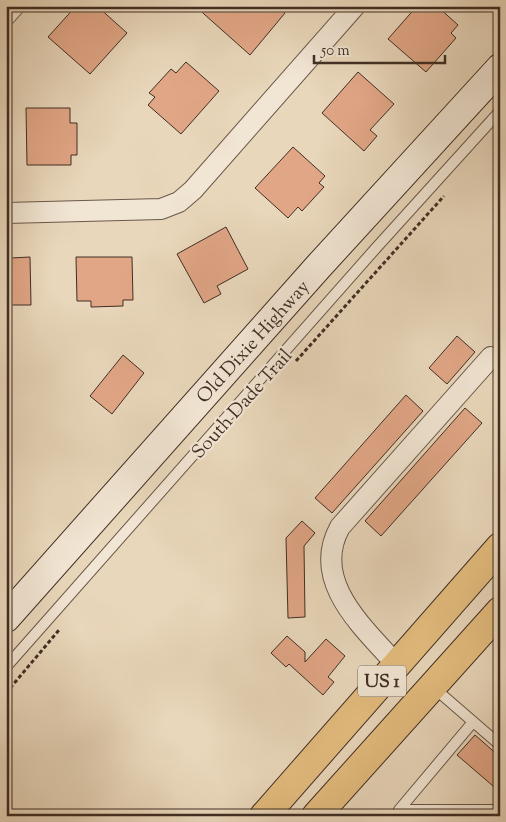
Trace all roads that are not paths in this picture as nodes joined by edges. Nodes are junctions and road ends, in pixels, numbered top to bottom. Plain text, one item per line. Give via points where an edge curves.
1 (14, 6) edge
2 (355, 6) edge
3 (6, 15) edge
4 (500, 68) edge
5 (500, 111) edge
6 (6, 213) edge
7 (491, 357) dead end
8 (500, 546) edge
9 (500, 611) edge
10 (6, 618) edge
11 (396, 664) junction
12 (6, 667) edge
13 (432, 686) junction
14 (473, 722) junction
15 (500, 745) edge
16 (341, 788) junction
17 (500, 810) edge
18 (399, 813) edge
19 (264, 816) edge
20 (289, 816) edge
21 (316, 816) edge
22 (338, 816) edge

1 - 3 street
2 - 6 street via 179,202 161,209 138,211
4 - 10 street, Old Dixie Highway
5 - 12 lane
7 - 11 street via 340,526 335,536 331,559 340,597 360,626
8 - 11 highway, US 1
9 - 13 highway, US 1
11 - 19 highway, US 1
11 - 20 highway via 401,684
13 - 14 lane
13 - 16 highway, US 1
14 - 15 lane
14 - 18 lane
16 - 21 highway, US 1
16 - 22 highway
17 - 18 lane

